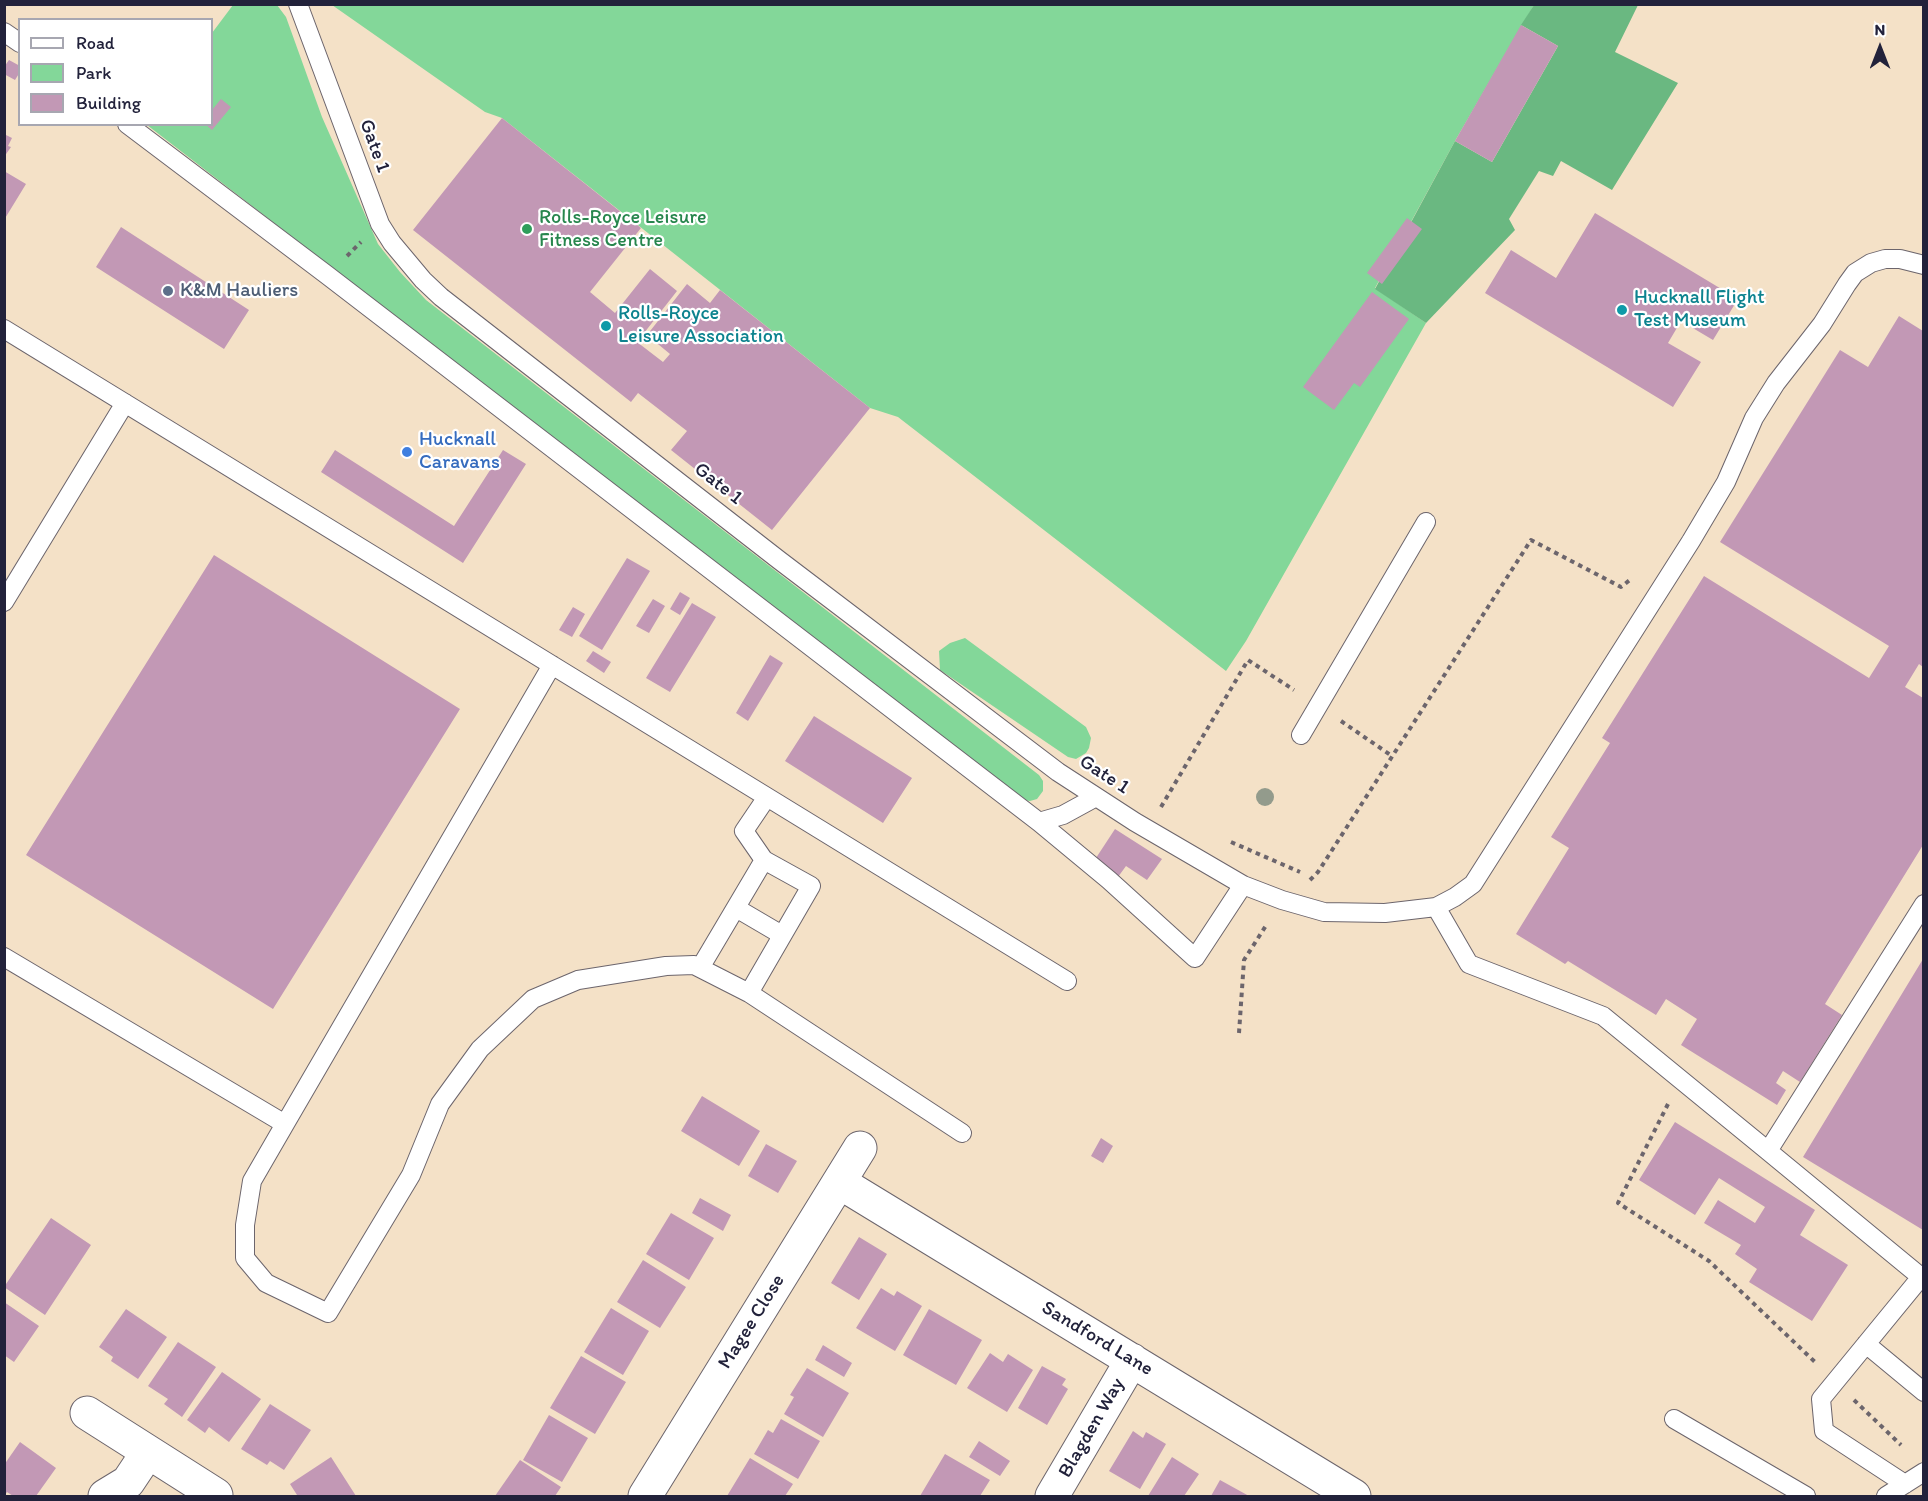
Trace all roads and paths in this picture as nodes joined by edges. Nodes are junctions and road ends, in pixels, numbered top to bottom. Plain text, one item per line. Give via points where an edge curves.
1 (298, 4) edge
2 (4, 32) edge
3 (18, 42) edge
4 (130, 126) edge
5 (1923, 265) edge
6 (4, 329) edge
7 (125, 403) junction
8 (1426, 522) dead end
9 (1639, 573) dead end
10 (4, 602) edge
11 (552, 665) junction
12 (1317, 706) junction
13 (1301, 735) dead end
14 (767, 797) junction
15 (1096, 797) junction
16 (1168, 814) dead end
17 (1039, 822) junction
18 (1222, 838) dead end
19 (764, 860) junction
20 (1300, 872) dead end
21 (1243, 885) junction
22 (1923, 904) edge
23 (1436, 907) junction
24 (736, 908) junction
25 (782, 935) junction
26 (4, 957) edge
27 (700, 968) junction
28 (1067, 981) dead end
29 (749, 993) junction
30 (1680, 1079) junction
31 (285, 1124) junction
32 (962, 1133) dead end
33 (860, 1148) dead end
34 (1768, 1151) junction
35 (838, 1182) junction
36 (1922, 1278) edge
37 (1866, 1344) junction
38 (1132, 1360) junction
39 (1835, 1382) junction
40 (1923, 1392) edge
41 (87, 1413) dead end
42 (1674, 1419) dead end
43 (148, 1452) junction
44 (1908, 1452) dead end
45 (1918, 1478) edge
46 (216, 1495) dead end
47 (105, 1497) edge
48 (645, 1497) edge
49 (1052, 1497) edge
50 (1354, 1497) edge
51 (1806, 1497) edge
52 (1886, 1497) edge

1 - 15 lane, Gate 1 via 380,224 423,280 916,666
2 - 3 lane
4 - 17 lane
5 - 23 lane via 1885,259 1855,273 1846,284 1754,418 1726,482 1473,884
6 - 7 lane
7 - 10 lane
7 - 11 lane
8 - 12 lane
9 - 12 path via 1621,587 1531,540 1392,756
11 - 14 lane
11 - 31 lane
12 - 13 lane
12 - 16 path via 1248,660 1159,810
14 - 19 lane via 744,831
14 - 28 lane
15 - 17 lane via 1063,815
15 - 21 lane, Gate 1
17 - 21 lane via 1195,958
18 - 20 path
19 - 24 lane
19 - 25 lane via 811,886
21 - 23 lane, Gate 1 via 1324,912 1384,913
22 - 34 lane
23 - 30 lane via 1469,964 1603,1016
24 - 25 lane
24 - 27 lane
25 - 29 lane
26 - 31 lane
27 - 29 lane
27 - 31 lane via 694,964 666,966 578,980 532,999 480,1049 440,1104 411,1175 328,1313 266,1283 245,1258 252,1181
29 - 32 lane
30 - 34 lane
30 - 39 path via 1618,1203 1709,1261
33 - 35 street, Magee Close
34 - 36 lane
35 - 38 street, Sandford Lane
35 - 48 street, Magee Close
36 - 37 lane
37 - 39 lane
37 - 40 lane
38 - 49 street, Blagden Way
38 - 50 street, Sandford Lane
39 - 44 path
39 - 45 lane via 1821,1399 1824,1431
41 - 43 street
42 - 51 lane
43 - 46 street
43 - 47 street via 128,1482
45 - 52 lane

